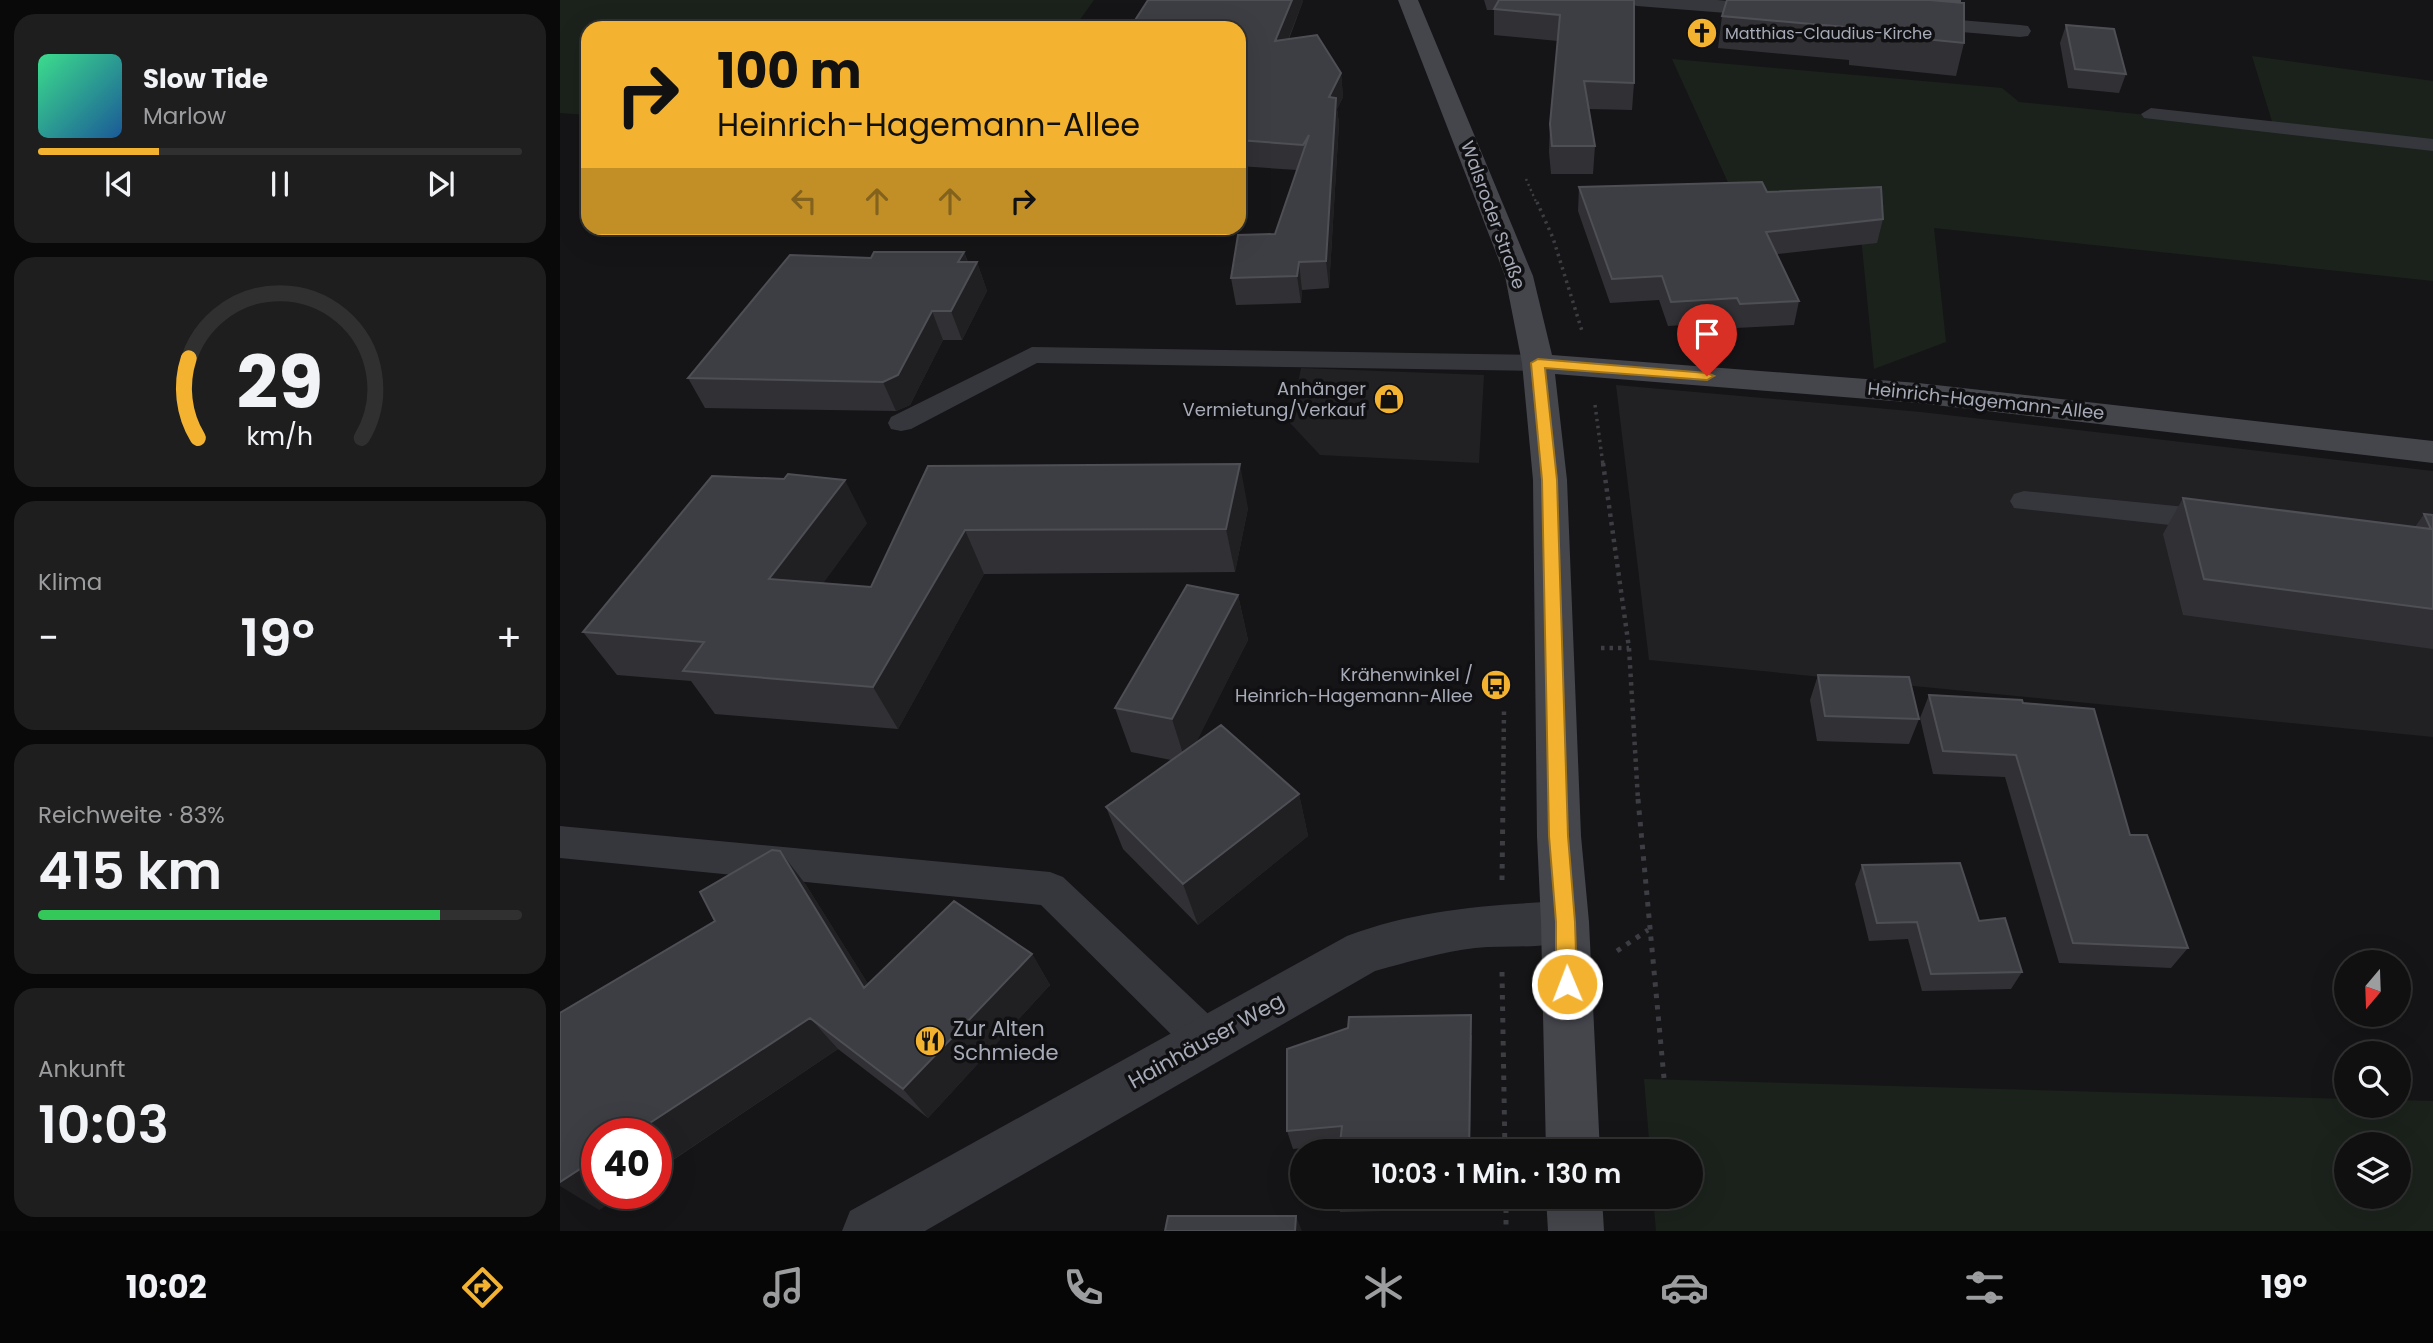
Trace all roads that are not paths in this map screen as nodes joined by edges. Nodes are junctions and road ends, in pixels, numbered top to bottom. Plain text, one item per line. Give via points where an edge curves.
1 (1408, 0) edge
2 (1637, 0) edge
3 (1799, 13) edge
4 (1893, 21) edge
5 (2020, 31) dead end
6 (2151, 114) dead end
7 (2433, 145) edge
8 (1538, 363) junction
9 (901, 423) dead end
10 (2433, 452) edge
11 (2024, 501) dead end
12 (2242, 523) edge
13 (560, 842) edge
14 (1566, 922) junction
15 (1206, 1040) junction
16 (1573, 1139) edge
17 (1575, 1209) edge
18 (870, 1231) edge
19 (1576, 1231) edge

1 - 8 street, Walsroder Straße via 1519,276
2 - 3 street
4 - 5 street
6 - 7 lane
8 - 9 lane via 1032,355
8 - 10 street, Heinrich-Hagemann-Allee via 1918,393
8 - 14 street, Walsroder Straße via 1550,480 1558,822
11 - 12 lane
13 - 15 lane via 1049,889
14 - 15 street, Hainhäuser Weg via 1475,927 1364,952
14 - 16 street, Walsroder Straße
15 - 18 street, Hainhäuser Weg
17 - 19 street

